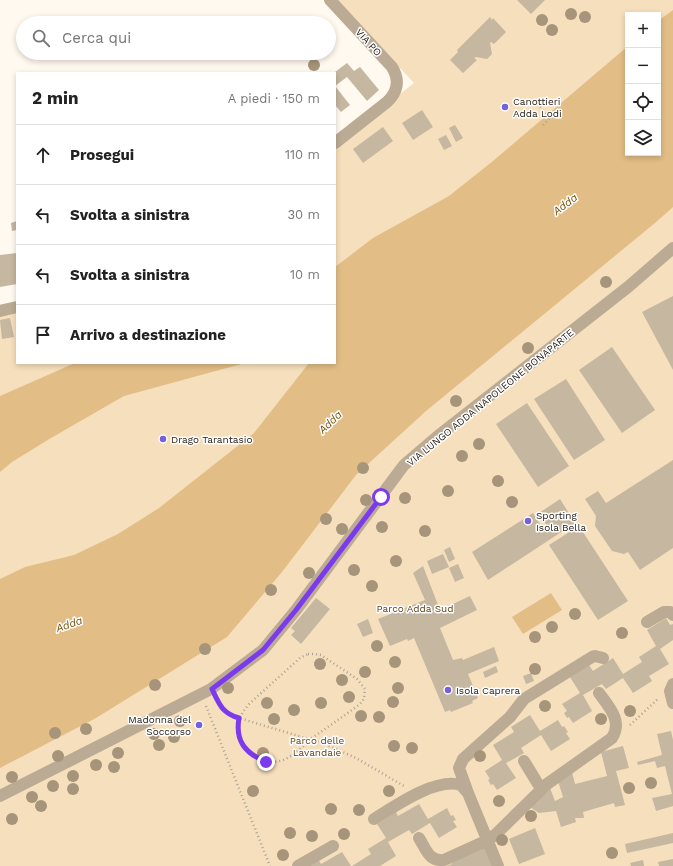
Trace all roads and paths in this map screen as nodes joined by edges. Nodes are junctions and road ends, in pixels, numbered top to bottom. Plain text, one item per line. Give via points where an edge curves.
1 (330, 0) edge
2 (540, 107) dead end
3 (558, 110) dead end
4 (551, 118) junction
5 (543, 125) dead end
6 (336, 142) edge
7 (673, 248) edge
8 (16, 307) edge
9 (0, 311) edge
10 (673, 615) edge
11 (647, 622) dead end
12 (603, 658) dead end
13 (206, 691) junction
14 (600, 693) dead end
15 (672, 693) edge
16 (239, 718) junction
17 (614, 734) junction
18 (312, 739) junction
19 (524, 761) dead end
20 (405, 787) dead end
21 (541, 789) junction
22 (468, 793) junction
23 (0, 796) edge
24 (374, 819) dead end
25 (419, 838) dead end
26 (488, 840) junction
27 (333, 846) dead end
28 (270, 866) edge
29 (298, 866) edge
30 (498, 866) edge

1 - 6 street, VIA PO via 395,72 398,84 387,102
2 - 4 path
3 - 4 path
4 - 5 path
7 - 13 street, VIA LUNGO ADDA NAPOLEONE BONAPARTE via 628,287 404,464 296,610 263,650
8 - 9 street
10 - 11 street via 664,612
12 - 22 street via 592,657 524,699 510,717 463,759 458,768
13 - 16 path via 224,711
13 - 23 street, VIA LUNGO ADDA NAPOLEONE BONAPARTE
13 - 28 path
14 - 17 street via 615,718
15 - 17 path via 664,694 624,730
16 - 18 path
16 - 18 path via 238,732 244,747 249,753 266,762 284,760
16 - 18 path via 250,703 300,658 308,654 321,655 357,679 365,689 365,694 360,704
17 - 21 street
18 - 20 path via 356,758
19 - 21 street
21 - 26 street
22 - 24 street via 456,783 427,789
22 - 26 street
25 - 26 street via 432,858 438,860 444,860
26 - 30 street
27 - 29 street

